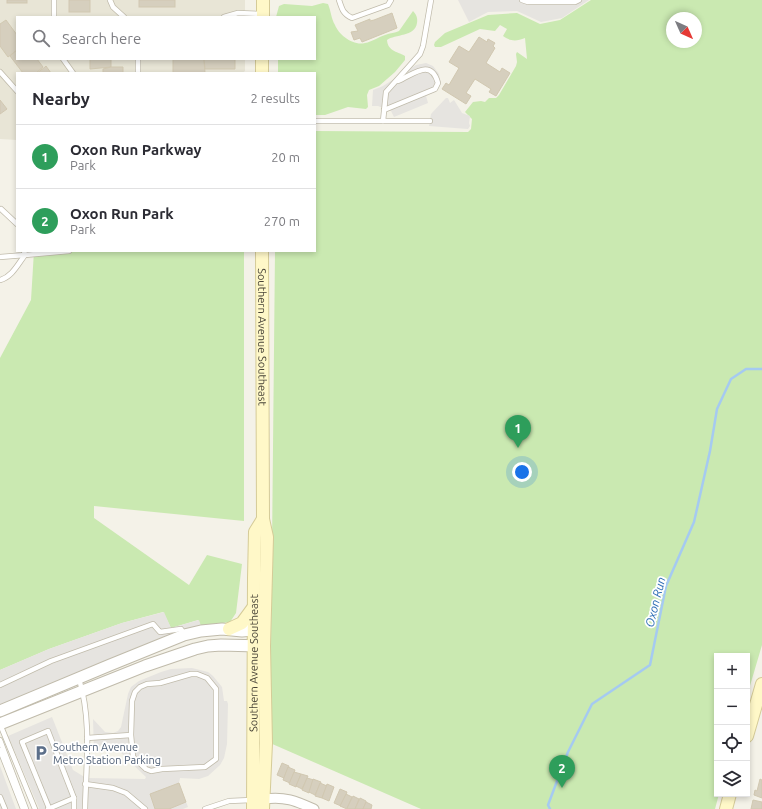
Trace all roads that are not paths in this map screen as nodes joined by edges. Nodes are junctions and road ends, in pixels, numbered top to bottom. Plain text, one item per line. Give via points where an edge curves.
1 (54, 0) edge
2 (110, 0) edge
3 (263, 0) edge
4 (339, 0) edge
5 (391, 0) edge
6 (432, 0) edge
7 (522, 0) edge
8 (579, 0) edge
9 (54, 16) edge
10 (123, 16) edge
11 (228, 16) edge
12 (262, 16) edge
13 (64, 60) edge
14 (138, 60) edge
15 (262, 60) edge
16 (0, 72) edge
17 (72, 72) edge
18 (138, 72) edge
19 (262, 72) edge
20 (395, 83) junction
21 (16, 90) edge
22 (384, 110) junction
23 (316, 121) edge
24 (383, 121) junction
25 (430, 121) dead end
26 (1, 209) edge
27 (16, 223) edge
28 (47, 252) edge
29 (262, 252) edge
30 (25, 253) edge
31 (0, 257) edge
32 (0, 280) edge
33 (263, 520) junction
34 (253, 608) junction
35 (228, 629) junction
36 (259, 629) junction
37 (184, 636) junction
38 (258, 646) junction
39 (78, 678) junction
40 (762, 684) edge
41 (0, 685) edge
42 (83, 692) junction
43 (0, 711) edge
44 (0, 724) edge
45 (750, 726) edge
46 (131, 735) junction
47 (87, 738) junction
48 (0, 740) edge
49 (0, 750) edge
50 (86, 784) junction
51 (0, 797) edge
52 (729, 797) edge
53 (74, 798) junction
54 (259, 804) edge
55 (5, 809) edge
56 (23, 809) edge
57 (26, 809) edge
58 (35, 809) edge
59 (48, 809) edge
60 (74, 809) edge
61 (85, 809) edge
62 (145, 809) edge
63 (205, 809) edge
64 (314, 809) edge
65 (726, 809) edge

1 - 9 lane
2 - 10 lane via 112,7
3 - 12 main road
4 - 5 lane via 346,16 352,18 388,5
6 - 20 lane via 420,54
7 - 8 lane
11 - 12 lane via 238,13
13 - 17 lane
14 - 18 lane
15 - 19 main road
16 - 21 lane
20 - 22 lane via 386,92
20 - 22 lane via 424,69 431,70 436,75 438,83 435,89
22 - 24 lane
23 - 24 lane
24 - 25 lane
26 - 27 lane
28 - 30 lane
29 - 33 main road, Southern Avenue Southeast
30 - 31 lane
30 - 32 lane via 9,276
33 - 34 main road, Southern Avenue Southeast via 255,532
33 - 36 main road, Southern Avenue Southeast via 267,537
34 - 35 main road via 242,623
34 - 36 main road, Southern Avenue Southeast
35 - 36 street
35 - 37 street via 201,631
36 - 38 main road, Southern Avenue Southeast
37 - 39 street
37 - 41 lane via 181,629 160,632 153,624 50,661
38 - 42 street via 208,646 195,649 145,666
38 - 54 main road, Southern Avenue Southeast via 266,743
39 - 42 lane
39 - 43 street
40 - 45 main road
42 - 44 street
42 - 47 lane
44 - 58 lane
46 - 46 lane via 132,701 140,687 197,674 207,678 216,689 216,759 205,767 151,771 146,769 133,757
46 - 47 lane
47 - 50 lane
48 - 57 lane
49 - 56 lane
50 - 61 lane
50 - 62 lane via 113,788 126,793
51 - 55 lane
52 - 65 main road
53 - 59 lane
53 - 59 lane via 48,731 22,742
53 - 60 lane
54 - 63 lane via 229,801
54 - 64 street via 280,797

